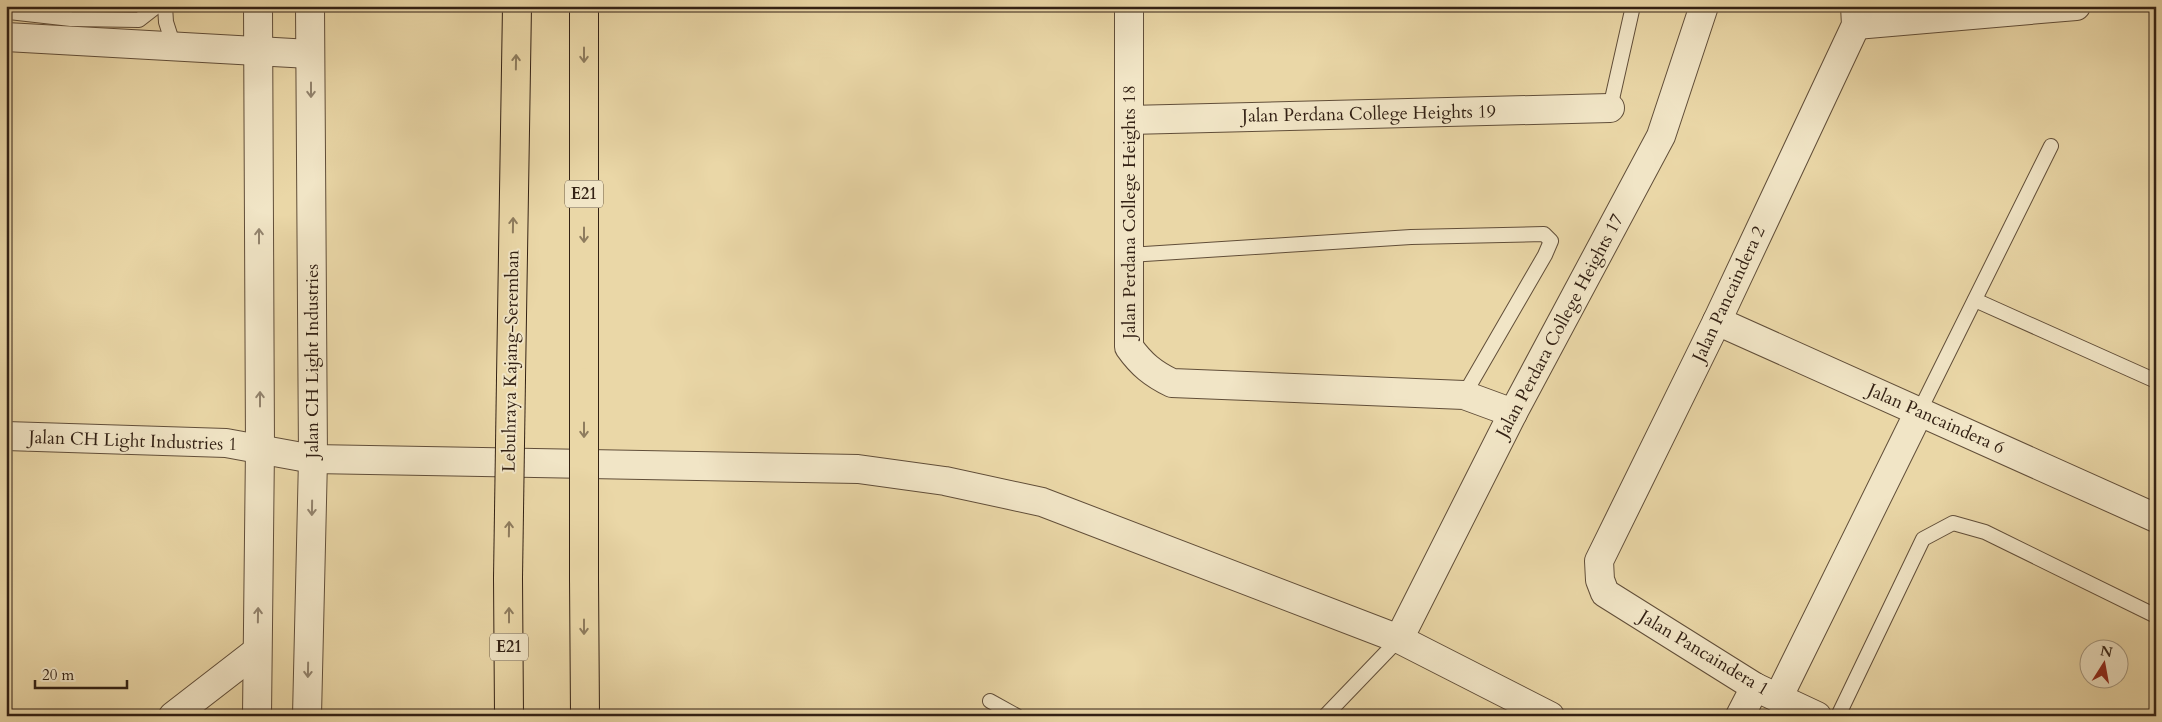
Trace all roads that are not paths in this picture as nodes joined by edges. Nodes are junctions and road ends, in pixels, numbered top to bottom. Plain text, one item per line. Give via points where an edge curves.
1 (157, 6) edge
2 (165, 6) edge
3 (258, 6) edge
4 (310, 6) edge
5 (516, 6) edge
6 (584, 6) edge
7 (1129, 6) edge
8 (1633, 6) edge
9 (1704, 6) edge
10 (2059, 6) edge
11 (2076, 6) edge
12 (1855, 15) edge
13 (8, 23) edge
14 (174, 47) junction
15 (258, 52) junction
16 (310, 54) junction
17 (1610, 108) joint
18 (1129, 120) junction
19 (2051, 146) dead end
20 (1129, 256) junction
21 (1975, 300) junction
22 (1717, 321) junction
23 (2156, 381) edge
24 (1464, 394) junction
25 (1920, 412) junction
26 (1512, 413) junction
27 (6, 436) edge
28 (260, 448) junction
29 (313, 459) junction
30 (2156, 518) edge
31 (1600, 580) joint
32 (2156, 616) edge
33 (1399, 639) junction
34 (258, 652) junction
35 (1766, 692) junction
36 (990, 701) dead end
37 (173, 716) edge
38 (257, 716) edge
39 (307, 716) edge
40 (509, 716) edge
41 (585, 716) edge
42 (1017, 716) edge
43 (1325, 716) edge
44 (1550, 716) edge
45 (1740, 716) edge
46 (1817, 716) edge
47 (1838, 716) edge

1 - 13 lane via 139,20 71,19
2 - 14 lane
3 - 15 street
4 - 16 street, Jalan CH Light Industries
40 -> 5 highway, Lebuhraya Kajang-Seremban / E21, bridge
6 -> 41 highway, E21, bridge
7 - 18 street, Jalan Perdana College Heights 18
8 - 17 lane
9 - 26 street, Jalan Perdara College Heights 17 via 1661,136
10 - 11 street
10 - 12 street
12 - 22 street, Jalan Pancaindera 2
13 - 14 street
14 - 15 street
15 - 16 street
28 -> 15 street
16 -> 29 street, Jalan CH Light Industries
17 - 18 street, Jalan Perdana College Heights 19
18 - 20 street, Jalan Perdana College Heights 18
19 - 21 lane
20 - 24 street, Jalan Perdana College Heights 18 via 1129,347 1141,363 1172,383
20 - 24 lane via 1411,238 1544,234 1551,241 1545,254
21 - 23 lane
21 - 25 lane
22 - 25 street, Jalan Pancaindera 6
22 - 31 street, Jalan Pancaindera 2 via 1598,561
24 - 26 street, Jalan Perdana College Heights 18
25 - 30 street, Jalan Pancaindera 6
25 - 35 street
26 - 33 street, Jalan Perdara College Heights 17
27 - 28 street, Jalan CH Light Industries 1 via 226,443
28 - 29 street, Jalan CH Light Industries 1
34 -> 28 street
29 - 33 street, Jalan CH Light Industries 1 via 858,469 944,480 1042,502
29 -> 39 street, Jalan CH Light Industries
31 - 35 street, Jalan Pancaindera 1 via 1606,593
32 - 47 lane via 1984,532 1953,523 1923,539
33 - 43 lane
33 - 44 street, Jalan CH Light Industries 1
34 - 37 street
34 - 38 street
35 - 45 street
35 - 46 street, Jalan Pancaindera 1
36 - 42 lane

